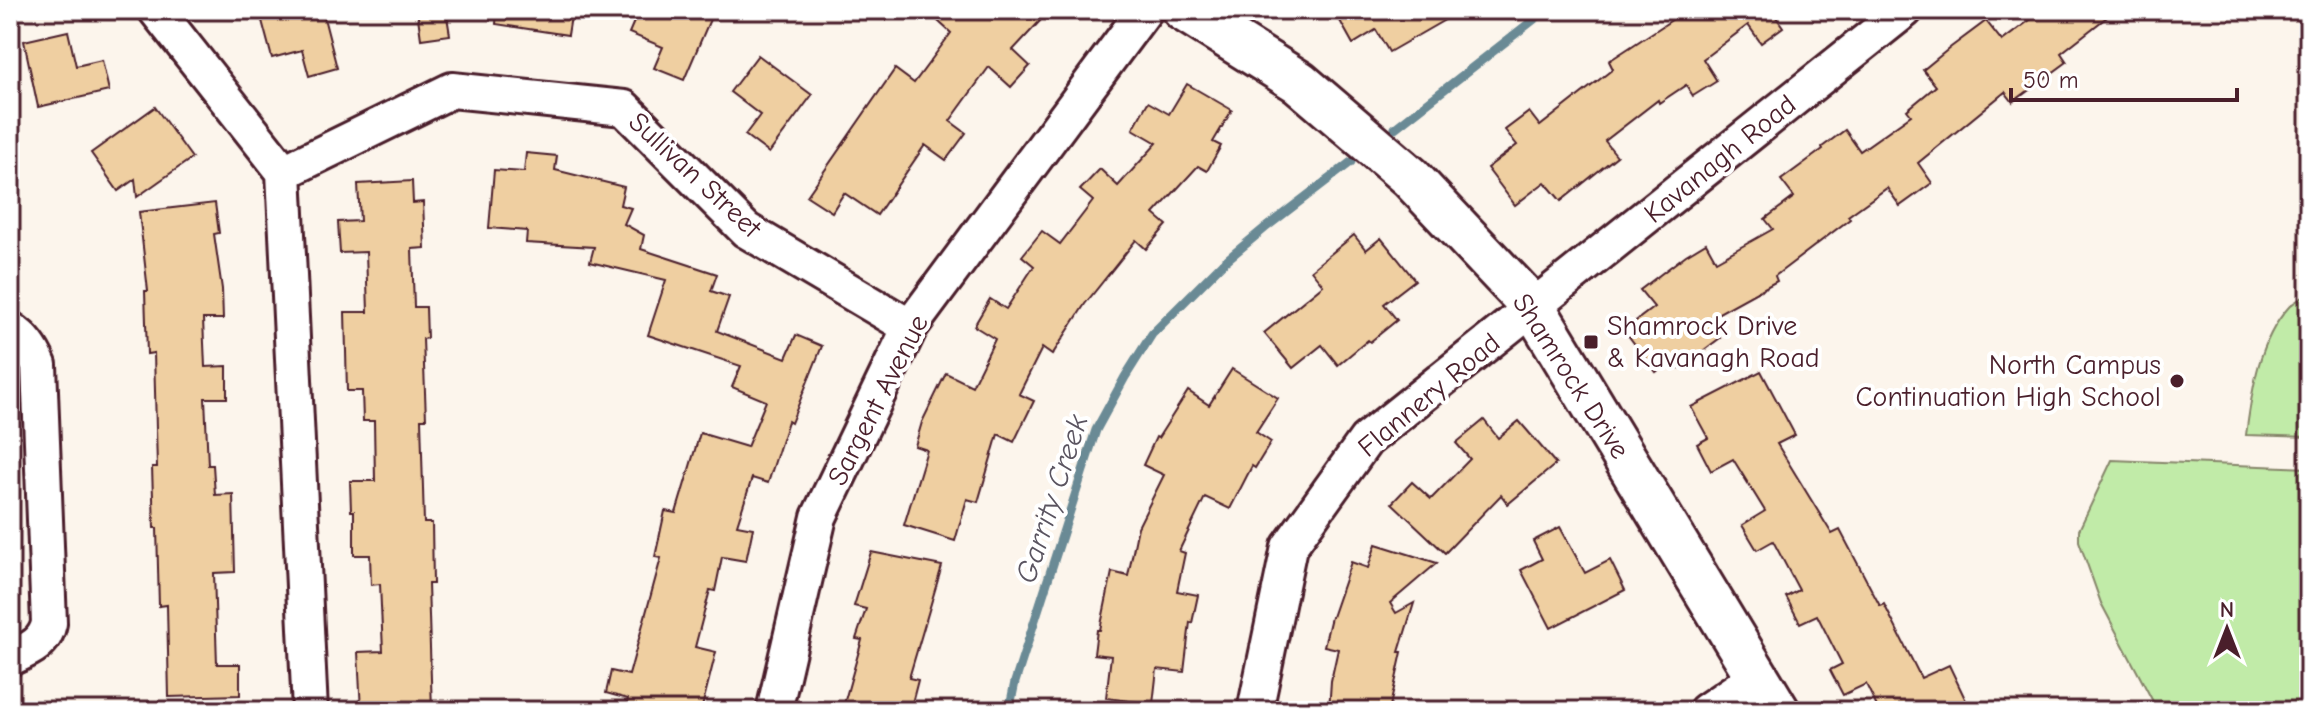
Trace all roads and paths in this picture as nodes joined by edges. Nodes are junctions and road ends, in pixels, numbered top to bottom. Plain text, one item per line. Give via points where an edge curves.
1 (156, 10) edge
2 (1145, 10) edge
3 (1184, 10) edge
4 (1905, 10) edge
5 (284, 172) junction
6 (1534, 308) junction
7 (910, 327) junction
8 (10, 329) edge
9 (10, 658) edge
10 (1767, 694) edge
11 (310, 711) edge
12 (774, 711) edge
13 (1255, 711) edge
14 (1706, 711) edge

1 - 5 street
2 - 7 street, Sargent Avenue
3 - 6 street, Shamrock Drive via 1299,82 1410,177
4 - 6 street, Kavanagh Road
5 - 7 street, Sullivan Street via 452,90 624,108 746,230
5 - 11 street
6 - 10 street, Shamrock Drive
6 - 13 street, Flannery Road via 1366,440 1289,547
7 - 12 street, Sargent Avenue via 819,517
8 - 9 street via 32,349 39,365 49,623 32,649
10 - 14 street

